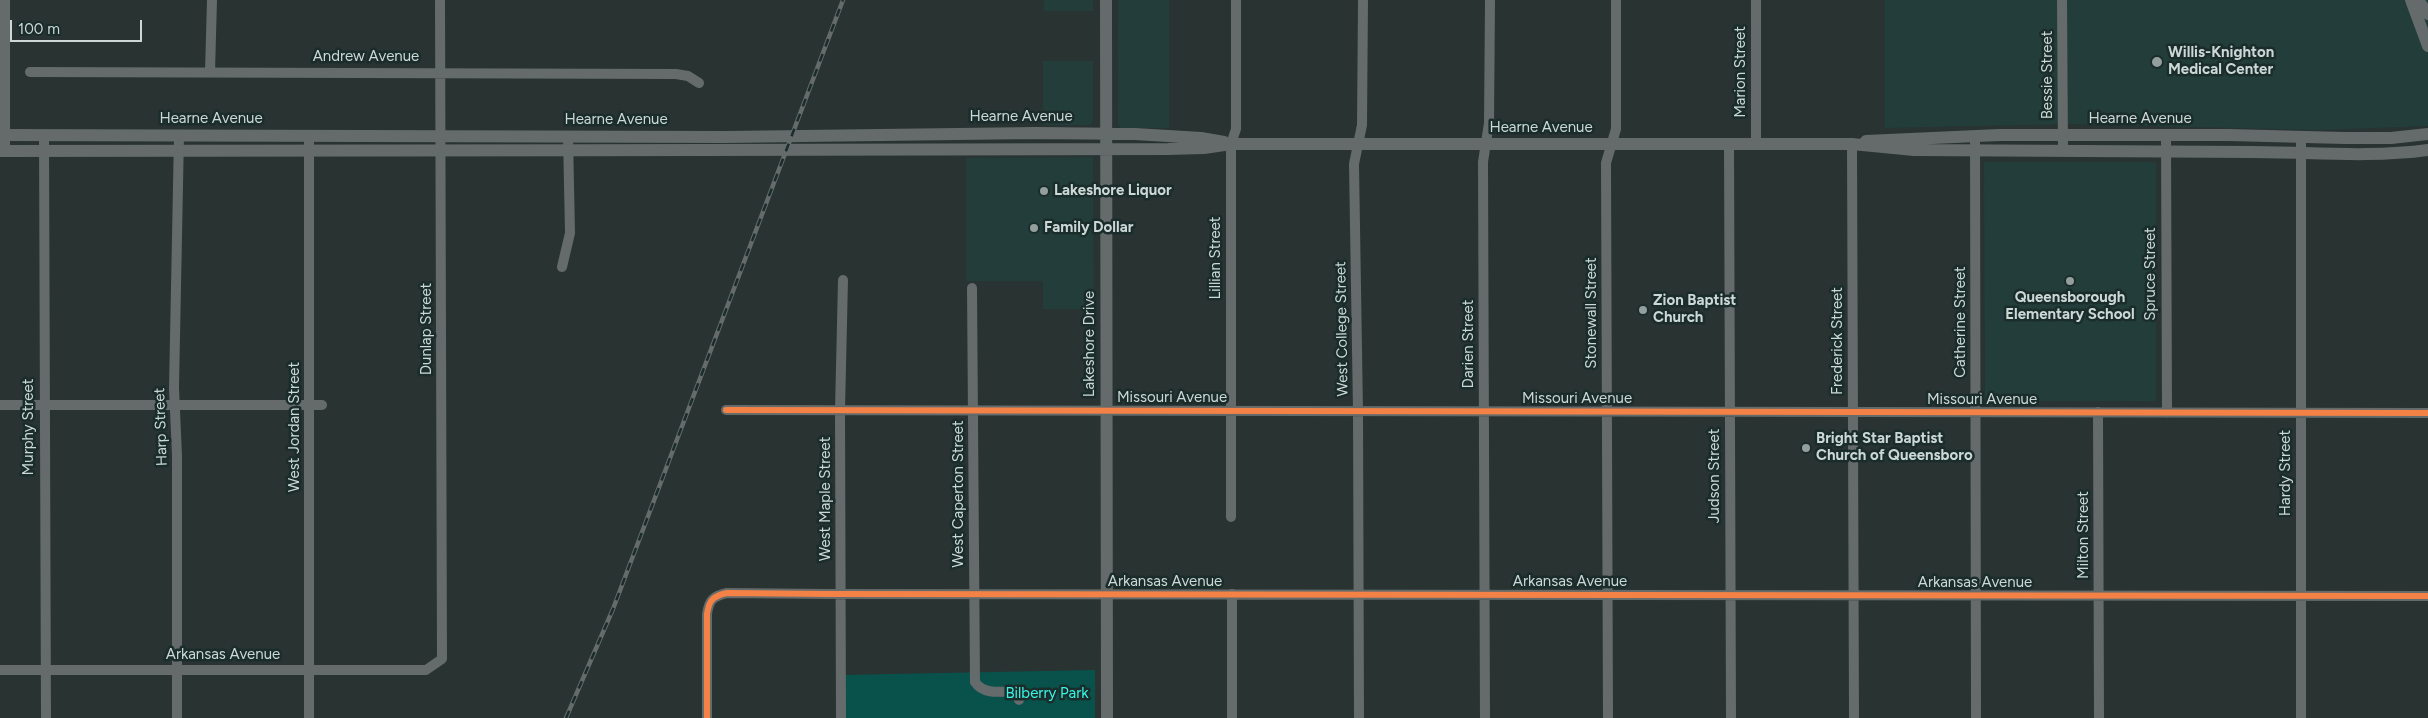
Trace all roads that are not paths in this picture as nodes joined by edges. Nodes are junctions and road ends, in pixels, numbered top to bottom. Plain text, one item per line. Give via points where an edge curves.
1 (5, 0) edge
2 (212, 0) edge
3 (440, 0) edge
4 (1106, 0) edge
5 (1236, 0) edge
6 (1363, 0) edge
7 (1490, 0) edge
8 (1616, 0) edge
9 (1756, 0) edge
10 (2062, 0) edge
11 (2410, 0) edge
12 (2418, 0) edge
13 (2428, 14) edge
14 (2428, 46) edge
15 (30, 72) dead end
16 (210, 72) junction
17 (440, 72) junction
18 (699, 83) dead end
19 (981, 133) junction
20 (1105, 134) junction
21 (2428, 134) edge
22 (2, 135) edge
23 (44, 135) junction
24 (179, 135) junction
25 (208, 135) junction
26 (309, 135) junction
27 (440, 135) junction
28 (2063, 135) junction
29 (2166, 135) junction
30 (568, 136) junction
31 (1975, 136) junction
32 (2256, 136) junction
33 (2301, 138) junction
34 (2372, 138) junction
35 (1231, 144) junction
36 (1358, 144) junction
37 (1486, 144) junction
38 (1612, 144) junction
39 (1729, 144) junction
40 (1756, 144) junction
41 (1852, 144) junction
42 (1105, 149) junction
43 (980, 150) junction
44 (2428, 150) edge
45 (2, 151) edge
46 (44, 151) junction
47 (179, 151) junction
48 (207, 151) junction
49 (309, 151) junction
50 (441, 151) junction
51 (1975, 151) junction
52 (2063, 151) junction
53 (2166, 151) junction
54 (568, 152) junction
55 (2256, 152) junction
56 (2301, 152) junction
57 (2375, 154) junction
58 (2392, 155) junction
59 (2428, 156) edge
60 (562, 268) dead end
61 (843, 280) dead end
62 (972, 288) dead end
63 (175, 404) junction
64 (0, 405) edge
65 (44, 405) junction
66 (309, 405) junction
67 (322, 405) dead end
68 (726, 410) dead end
69 (840, 410) junction
70 (974, 410) junction
71 (1106, 410) junction
72 (1231, 410) junction
73 (1358, 411) junction
74 (1484, 411) junction
75 (1608, 411) junction
76 (1730, 412) junction
77 (1853, 412) junction
78 (1976, 412) junction
79 (2098, 412) junction
80 (2167, 413) junction
81 (2301, 413) junction
82 (2428, 413) edge
83 (1231, 517) dead end
84 (841, 594) junction
85 (974, 594) junction
86 (1107, 594) junction
87 (1232, 594) junction
88 (1358, 594) junction
89 (1485, 594) junction
90 (1608, 594) junction
91 (1730, 595) junction
92 (1853, 596) junction
93 (1976, 596) junction
94 (2099, 596) junction
95 (2301, 596) junction
96 (2428, 596) edge
97 (442, 659) joint
98 (0, 670) edge
99 (46, 670) junction
100 (178, 670) junction
101 (309, 670) junction
102 (1019, 700) dead end
103 (46, 718) edge
104 (177, 718) edge
105 (309, 718) edge
106 (707, 718) edge
107 (841, 718) edge
108 (1107, 718) edge
109 (1232, 718) edge
110 (1359, 718) edge
111 (1485, 718) edge
112 (1608, 718) edge
113 (1731, 718) edge
114 (1854, 718) edge
115 (1976, 718) edge
116 (2099, 718) edge
117 (2301, 718) edge

1 - 22 street
2 - 16 street
3 - 17 street, Dunlap Street
4 - 20 main road, Lakeshore Drive
5 - 35 street, Lillian Street via 1236,129
6 - 36 street, West College Street via 1362,125
7 - 37 street, Darien Street
8 - 38 street, Stonewall Street via 1616,129
9 - 40 street, Marion Street
10 - 28 street, Bessie Street
11 - 14 main road
12 - 13 main road
15 - 16 street, Andrew Avenue
16 - 17 street, Andrew Avenue
17 - 18 street, Andrew Avenue via 676,74 688,76
17 - 27 street, Dunlap Street
19 - 20 main road, Hearne Avenue
19 - 30 main road, Hearne Avenue
19 - 43 main road
20 - 35 main road, Hearne Avenue via 1201,138
20 - 42 main road, Lakeshore Drive
21 - 34 main road, Hearne Avenue
22 - 23 main road, Hearne Avenue
22 - 45 street
23 - 24 main road, Hearne Avenue
23 - 46 street, Murphy Street
24 - 25 main road, Hearne Avenue
24 - 47 street, Harp Street
25 - 26 main road, Hearne Avenue
25 - 48 street
26 - 27 main road, Hearne Avenue
26 - 49 street, West Jordan Street
27 - 30 main road, Hearne Avenue
27 - 50 street, Dunlap Street
28 - 29 main road, Hearne Avenue
28 - 31 main road, Hearne Avenue
28 - 52 street, Bessie Street
29 - 32 main road, Hearne Avenue
29 - 53 street, Spruce Street
30 - 54 street
31 - 41 main road, Hearne Avenue
31 - 51 street, Catherine Street
32 - 33 main road, Hearne Avenue
32 - 55 main road
33 - 34 main road, Hearne Avenue
33 - 56 street, Hardy Street
34 - 57 main road
35 - 36 main road, Hearne Avenue
35 - 42 main road, Hearne Avenue via 1204,148
35 - 72 street, Lillian Street
36 - 37 main road, Hearne Avenue
36 - 73 street, West College Street via 1354,164
37 - 38 main road, Hearne Avenue
37 - 74 street, Darien Street via 1483,162
38 - 39 main road, Hearne Avenue
38 - 75 street, Stonewall Street via 1606,164
39 - 40 main road, Hearne Avenue
39 - 76 street, Judson Street
40 - 41 main road, Hearne Avenue
41 - 51 main road, Hearne Avenue via 1885,149
41 - 77 street, Frederick Street
42 - 43 main road, Hearne Avenue
42 - 71 main road, Lakeshore Drive
43 - 54 main road, Hearne Avenue
44 - 58 main road, Hearne Avenue
45 - 46 main road, Hearne Avenue
46 - 47 main road, Hearne Avenue
46 - 65 street, Murphy Street
47 - 48 main road, Hearne Avenue
47 - 63 street, Harp Street
48 - 49 main road, Hearne Avenue
49 - 50 main road, Hearne Avenue
49 - 66 street, West Jordan Street
50 - 54 main road, Hearne Avenue
50 - 97 street, Dunlap Street
51 - 52 main road, Hearne Avenue
51 - 78 street, Catherine Street
52 - 53 main road, Hearne Avenue
53 - 55 main road, Hearne Avenue
53 - 80 street, Spruce Street
54 - 60 street via 570,233
55 - 56 main road, Hearne Avenue
56 - 57 main road, Hearne Avenue
56 - 81 street, Hardy Street
57 - 58 main road, Hearne Avenue
58 - 59 main road
61 - 69 street, West Maple Street
62 - 70 street, West Caperton Street
63 - 65 street
63 - 66 street
63 - 100 street, Harp Street
64 - 65 street
65 - 99 street, Murphy Street
66 - 67 street
66 - 101 street, West Jordan Street
68 - 69 street, Missouri Avenue
69 - 70 street, Missouri Avenue
69 - 84 street, West Maple Street
70 - 71 street, Missouri Avenue
70 - 85 street, West Caperton Street
71 - 72 street, Missouri Avenue
71 - 86 main road, Lakeshore Drive
72 - 73 street, Missouri Avenue
72 - 83 street, Lillian Street
73 - 74 street, Missouri Avenue
73 - 88 street, West College Street
74 - 75 street, Missouri Avenue
74 - 89 street, Darien Street
75 - 76 street, Missouri Avenue
75 - 90 street, Stonewall Street
76 - 77 street, Missouri Avenue
76 - 91 street, Judson Street
77 - 78 street, Missouri Avenue
77 - 92 street, Frederick Street
78 - 79 street, Missouri Avenue
78 - 93 street, Catherine Street
79 - 80 street, Missouri Avenue
79 - 94 street, Milton Street
80 - 81 street, Missouri Avenue
81 - 82 street, Missouri Avenue
81 - 95 street, Hardy Street
84 - 85 street, Arkansas Avenue
84 - 106 street, Arkansas Avenue via 727,592 713,597 707,614
84 - 107 street, West Maple Street
85 - 86 street, Arkansas Avenue
85 - 102 street, West Caperton Street via 975,682 988,692 1019,691
86 - 87 street, Arkansas Avenue
86 - 108 main road, Lakeshore Drive
87 - 88 street, Arkansas Avenue
87 - 109 street
88 - 89 street, Arkansas Avenue
88 - 110 street, West College Street
89 - 90 street, Arkansas Avenue
89 - 111 street, Darien Street
90 - 91 street, Arkansas Avenue
90 - 112 street, Stonewall Street
91 - 92 street, Arkansas Avenue
91 - 113 street, Judson Street
92 - 93 street, Arkansas Avenue
92 - 114 street, Frederick Street
93 - 94 street, Arkansas Avenue
93 - 115 street, Catherine Street
94 - 95 street, Arkansas Avenue
94 - 116 street, Milton Street
95 - 96 street, Arkansas Avenue
95 - 117 street, Hardy Street
97 - 101 street, Arkansas Avenue via 426,670
98 - 99 street, Arkansas Avenue
99 - 100 street, Arkansas Avenue
99 - 103 street, Murphy Street
100 - 101 street, Arkansas Avenue
100 - 104 street, Harp Street
101 - 105 street, West Jordan Street

